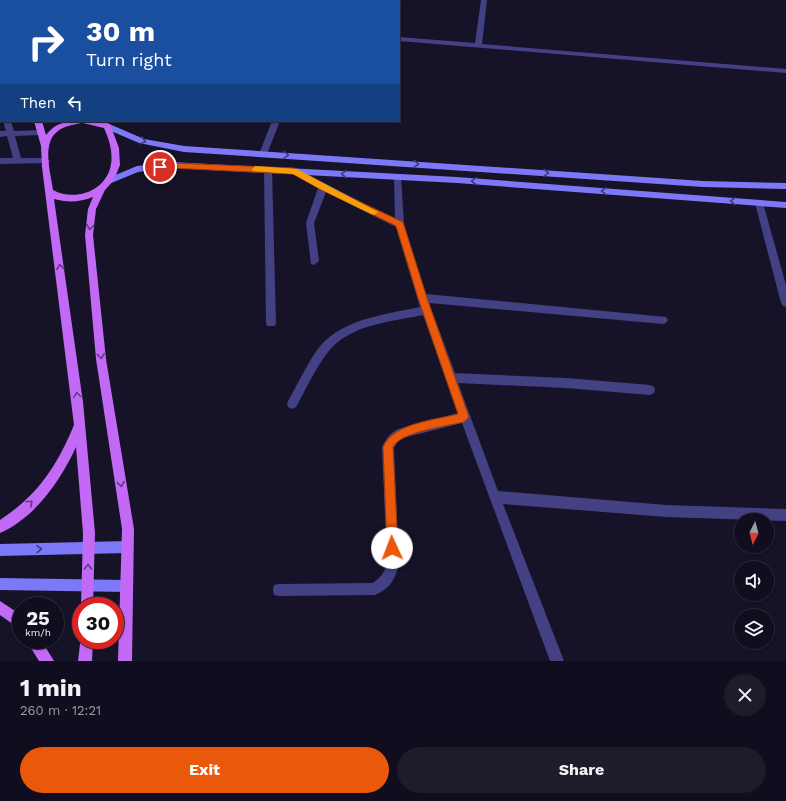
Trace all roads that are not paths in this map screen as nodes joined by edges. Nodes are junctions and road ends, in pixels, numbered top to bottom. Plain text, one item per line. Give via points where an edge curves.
1 (484, 0) edge
2 (400, 39) edge
3 (478, 46) junction
4 (786, 71) edge
5 (7, 122) edge
6 (38, 122) edge
7 (69, 122) edge
8 (96, 122) edge
9 (276, 122) edge
10 (107, 126) junction
11 (41, 132) junction
12 (0, 134) edge
13 (9, 134) junction
14 (44, 144) junction
15 (263, 154) junction
16 (0, 161) edge
17 (18, 161) junction
18 (46, 161) junction
19 (268, 170) junction
20 (294, 171) junction
21 (398, 177) junction
22 (109, 181) junction
23 (786, 186) edge
24 (323, 188) junction
25 (101, 190) junction
26 (49, 192) junction
27 (759, 203) junction
28 (786, 205) edge
29 (400, 224) junction
30 (314, 261) dead end
31 (422, 298) junction
32 (786, 303) edge
33 (427, 310) junction
34 (663, 320) dead end
35 (271, 323) dead end
36 (452, 378) junction
37 (650, 390) dead end
38 (292, 404) dead end
39 (464, 417) junction
40 (80, 424) junction
41 (494, 497) junction
42 (786, 516) edge
43 (0, 527) edge
44 (128, 547) junction
45 (88, 548) junction
46 (0, 550) edge
47 (0, 584) edge
48 (87, 585) junction
49 (126, 586) junction
50 (279, 590) dead end
51 (87, 597) edge
52 (0, 607) edge
53 (12, 616) edge
54 (39, 649) edge
55 (86, 649) edge
56 (47, 661) edge
57 (85, 661) edge
58 (125, 661) edge
59 (557, 661) edge

1 - 3 street
2 - 3 street
3 - 4 street
5 - 13 street
6 - 11 main road
7 - 14 main road via 48,135
8 - 10 main road
9 - 15 street
10 -> 15 street via 142,141 177,148
10 - 22 main road via 114,140 116,155 114,171
11 - 13 street
11 - 14 main road
12 - 13 street
13 - 17 street
14 - 18 main road
15 -> 23 street via 703,184
16 - 17 street
17 - 18 street
18 - 26 main road
19 - 20 street
19 - 22 street via 171,165 137,169
19 - 35 street
21 -> 20 street
20 - 24 street
27 -> 21 street
21 - 29 street
22 - 25 main road
24 - 29 street
24 - 30 street via 310,224
25 - 26 main road via 74,199 55,197
25 -> 44 main road via 92,209 89,235 101,359 128,529
40 -> 26 main road
27 - 28 street
27 - 32 street
29 - 31 street
31 - 33 street
31 - 34 street
33 - 36 street
33 - 38 street via 351,328 326,347
36 - 37 street
36 - 39 street
39 - 41 street
39 - 50 street via 402,433 395,436 388,447 393,563 391,575 385,584 376,589
43 -> 40 main road via 48,486 65,458
40 - 45 main road
41 - 42 street via 666,511
41 - 59 street
44 - 45 street
44 - 49 main road
46 -> 45 street
48 -> 45 main road
47 - 48 street
48 - 49 street
48 - 51 main road
49 - 58 main road
52 - 53 main road
54 - 56 main road
55 - 57 main road

